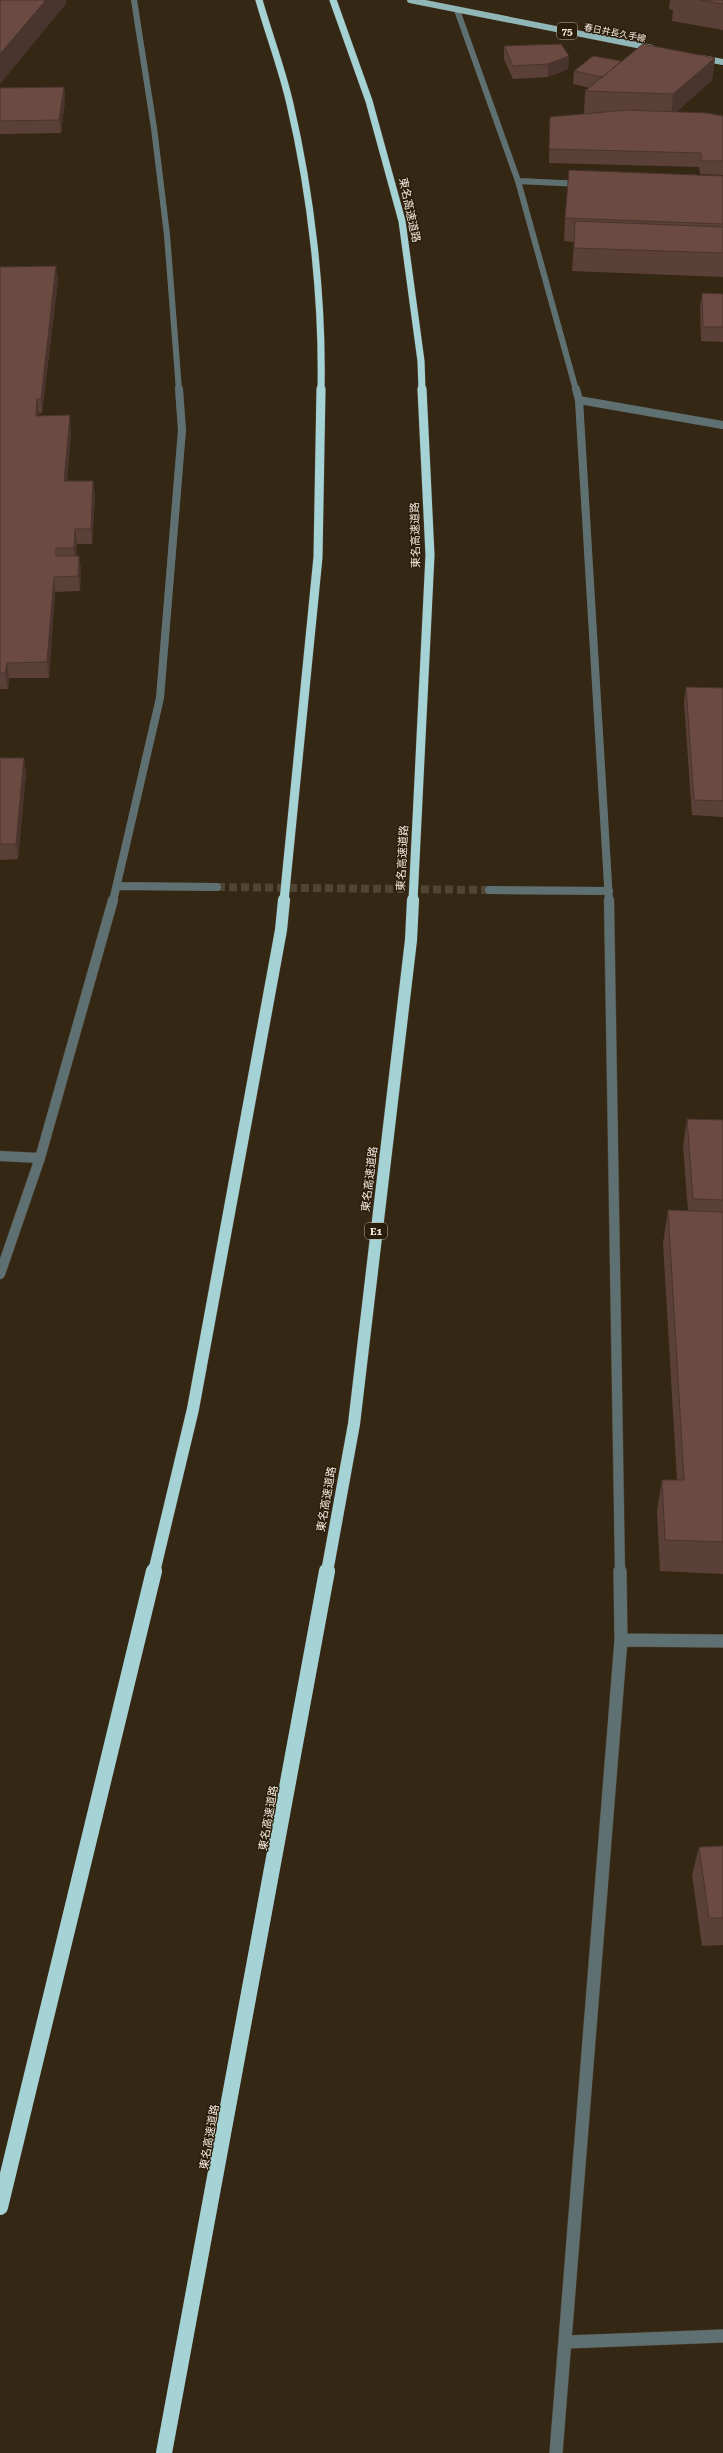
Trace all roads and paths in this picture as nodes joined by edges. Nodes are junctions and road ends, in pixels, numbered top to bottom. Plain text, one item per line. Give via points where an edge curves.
1 (134, 0) edge
2 (410, 0) edge
3 (260, 1) edge
4 (334, 3) edge
5 (457, 10) junction
6 (660, 50) edge
7 (692, 56) edge
8 (723, 62) edge
9 (518, 182) junction
10 (589, 184) edge
11 (579, 400) junction
12 (723, 425) edge
13 (117, 886) junction
14 (217, 887) tunnel mouth
15 (490, 890) tunnel mouth
16 (609, 890) junction
17 (0, 1156) edge
18 (40, 1158) junction
19 (0, 1274) edge
20 (621, 1640) junction
21 (723, 1641) edge
22 (0, 2207) edge
23 (723, 2336) edge
24 (567, 2342) junction
25 (164, 2453) edge
26 (556, 2453) edge

1 - 13 street via 154,128 167,235 182,430 160,698
2 - 5 main road, 春日井長久手線 / 75
3 - 22 highway via 290,104 312,225 322,361 318,557 281,930 193,1409
4 - 25 highway, 東名高速道路 / E1 via 369,101 402,221 421,361 430,555 410,940 354,1424
5 - 6 main road, 春日井長久手線 / 75
5 - 9 street
7 - 8 main road
9 - 10 street
9 - 11 street
11 - 12 street
11 - 16 street
13 - 14 street
13 - 18 street
15 - 16 street
16 - 20 street
17 - 18 street
18 - 19 street
20 - 21 street
20 - 24 street
23 - 24 street
24 - 26 street

